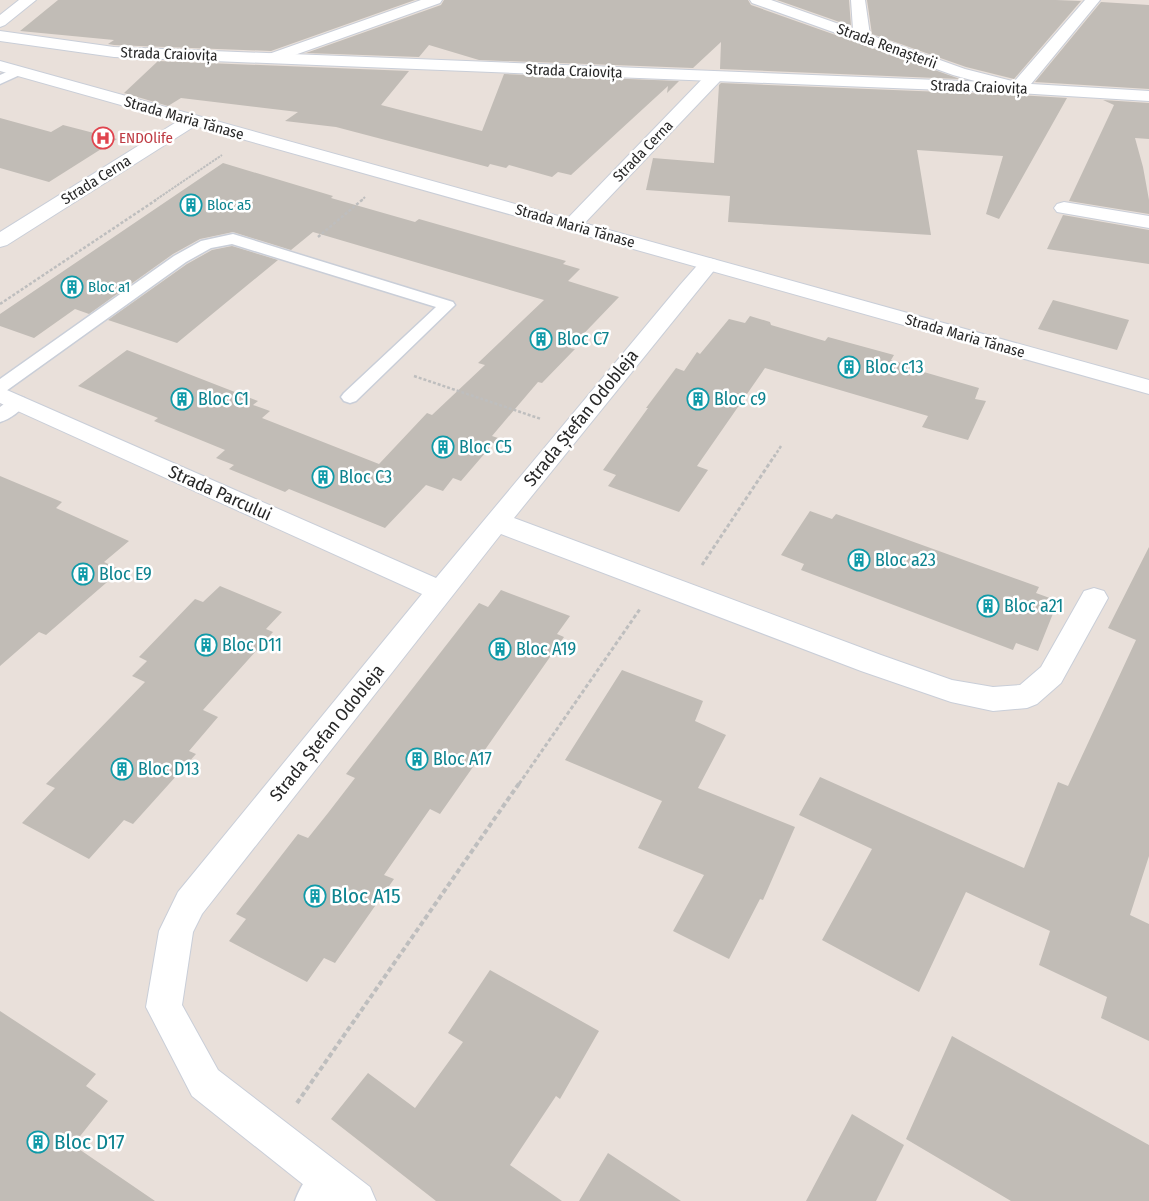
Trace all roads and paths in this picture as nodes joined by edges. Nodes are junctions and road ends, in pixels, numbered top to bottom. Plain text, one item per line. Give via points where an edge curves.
1 (29, 0) edge
2 (435, 0) edge
3 (756, 0) edge
4 (858, 0) edge
5 (1093, 0) edge
6 (0, 22) edge
7 (0, 36) edge
8 (862, 37) junction
9 (272, 58) junction
10 (9, 69) edge
11 (714, 77) junction
12 (0, 80) edge
13 (1018, 88) junction
14 (1149, 96) edge
15 (192, 120) junction
16 (251, 136) junction
17 (391, 175) junction
18 (1064, 208) dead end
19 (1149, 222) edge
20 (572, 225) junction
21 (0, 241) edge
22 (285, 255) junction
23 (709, 264) junction
24 (0, 304) edge
25 (383, 365) junction
26 (1149, 387) edge
27 (350, 397) dead end
28 (5, 400) edge
29 (571, 430) junction
30 (781, 446) dead end
31 (497, 522) junction
32 (658, 583) junction
33 (440, 591) junction
34 (684, 592) junction
35 (1094, 598) dead end
36 (274, 1136) junction
37 (327, 1177) junction
38 (310, 1201) edge
39 (356, 1201) edge

1 - 6 street
2 - 9 street
3 - 8 street, Strada Renașterii
4 - 8 street
5 - 13 street
7 - 9 street, Strada Craiovița via 114,52
8 - 13 street, Strada Renașterii via 959,72
9 - 11 street, Strada Craiovița
10 - 12 lane
10 - 15 street, Strada Maria Tănase
11 - 13 street, Strada Craiovița
11 - 20 street, Strada Cerna
13 - 14 street, Strada Craiovița
15 - 16 street, Strada Maria Tănase
15 - 21 street, Strada Cerna
16 - 17 street, Strada Maria Tănase
16 - 24 path
17 - 20 street, Strada Maria Tănase
17 - 22 path via 320,236
18 - 19 street
20 - 23 street, Strada Maria Tănase
22 - 25 lane via 447,305
22 - 28 lane via 233,239 206,244 180,259
23 - 26 street, Strada Maria Tănase
23 - 29 street, Strada Ștefan Odobleja
25 - 27 lane
25 - 29 path
28 - 33 street, Strada Parcului
29 - 31 street, Strada Ștefan Odobleja
30 - 34 path
31 - 32 street
31 - 33 street, Strada Ștefan Odobleja
32 - 34 street
32 - 36 path
33 - 36 street, Strada Ștefan Odobleja via 190,903 176,930 164,1007 205,1083
34 - 35 street via 942,688 993,699 1027,696 1051,675
36 - 37 street, Strada Ștefan Odobleja
37 - 38 lane
37 - 39 street, Strada Ștefan Odobleja

